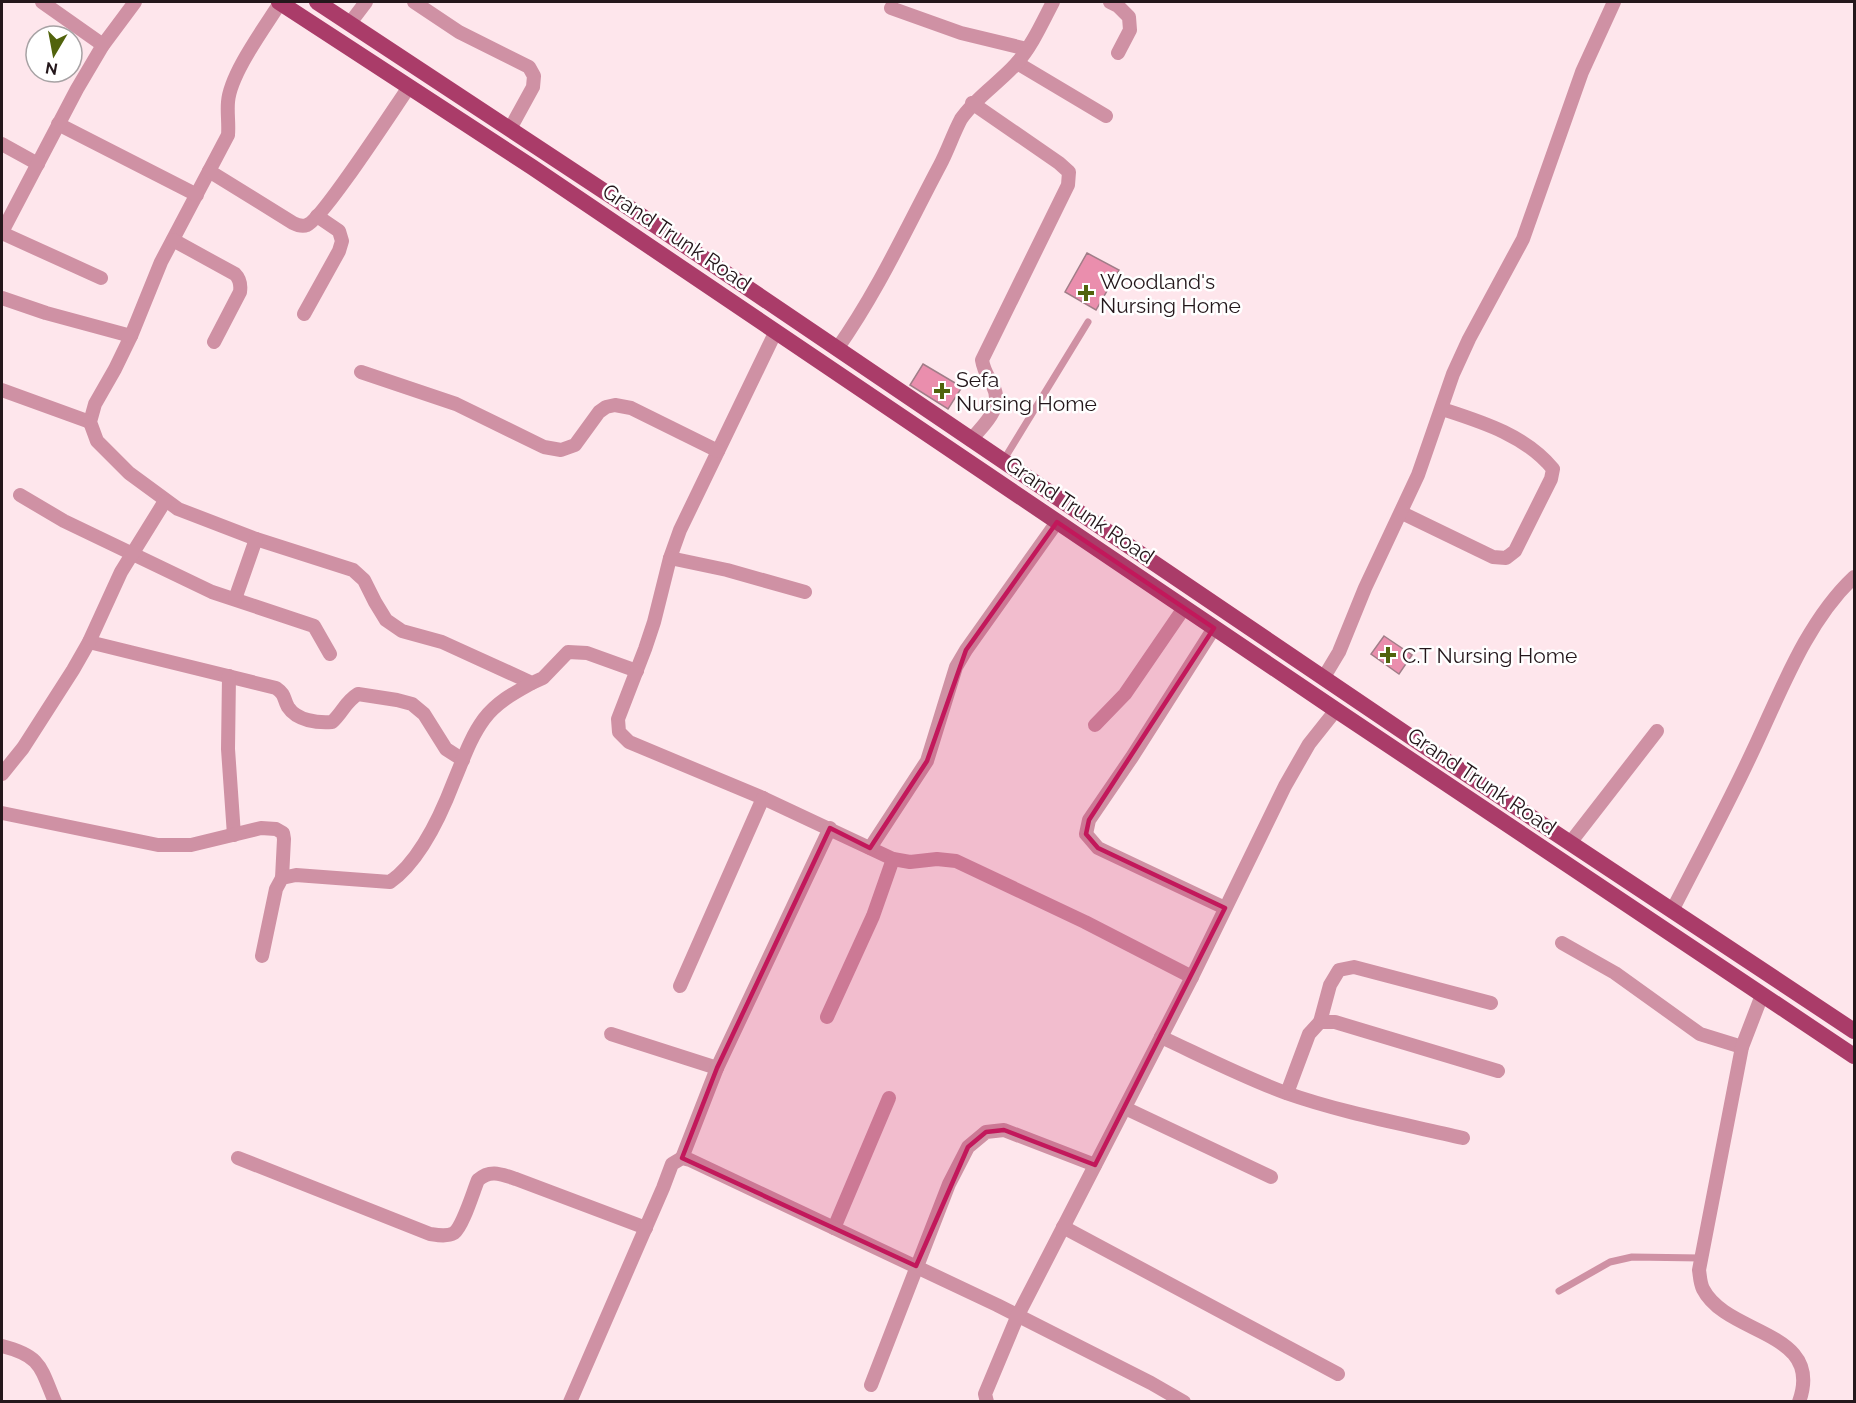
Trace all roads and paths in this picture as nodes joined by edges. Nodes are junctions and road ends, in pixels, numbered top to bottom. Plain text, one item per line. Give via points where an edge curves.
1 (42, 2) edge
2 (135, 2) edge
3 (280, 2) edge
4 (317, 2) edge
5 (366, 2) edge
6 (414, 2) edge
7 (1053, 2) edge
8 (1110, 2) edge
9 (1614, 2) edge
10 (891, 8) dead end
11 (350, 23) junction
12 (103, 45) junction
13 (1027, 49) junction
14 (1118, 53) dead end
15 (1017, 63) junction
16 (409, 87) junction
17 (972, 104) junction
18 (1106, 116) dead end
19 (58, 124) junction
20 (510, 129) junction
21 (2, 144) edge
22 (38, 164) junction
23 (209, 171) junction
24 (197, 195) junction
25 (317, 216) junction
26 (2, 233) edge
27 (172, 240) junction
28 (101, 278) dead end
29 (2, 298) edge
30 (304, 314) dead end
31 (1088, 322) dead end
32 (776, 331) junction
33 (131, 336) junction
34 (214, 342) dead end
35 (837, 349) junction
36 (362, 372) dead end
37 (2, 390) edge
38 (1442, 409) junction
39 (90, 422) junction
40 (971, 440) junction
41 (718, 451) junction
42 (1003, 461) junction
43 (20, 495) dead end
44 (165, 501) junction
45 (1402, 513) junction
46 (1057, 522) junction
47 (256, 539) junction
48 (132, 553) junction
49 (670, 558) junction
50 (1854, 577) edge
51 (805, 592) dead end
52 (234, 599) junction
53 (1184, 608) junction
54 (1214, 628) junction
55 (89, 642) junction
56 (330, 654) dead end
57 (637, 671) junction
58 (229, 676) junction
59 (1324, 677) junction
60 (532, 683) junction
61 (1336, 710) junction
62 (1095, 725) dead end
63 (1658, 731) dead end
64 (463, 760) junction
65 (2, 774) edge
66 (764, 798) junction
67 (2, 813) edge
68 (830, 828) junction
69 (234, 835) junction
70 (1570, 843) junction
71 (870, 848) junction
72 (893, 859) junction
73 (282, 878) junction
74 (1225, 908) junction
75 (1672, 910) junction
76 (1562, 943) dead end
77 (262, 956) dead end
78 (1192, 977) junction
79 (680, 986) dead end
80 (1762, 995) junction
81 (1491, 1003) dead end
82 (827, 1017) dead end
83 (1320, 1022) junction
84 (1854, 1031) edge
85 (611, 1034) dead end
86 (1161, 1037) junction
87 (1742, 1047) junction
88 (1854, 1056) edge
89 (717, 1068) junction
90 (1498, 1071) dead end
91 (1287, 1094) junction
92 (889, 1098) dead end
93 (1125, 1108) junction
94 (1463, 1138) dead end
95 (238, 1158) dead end
96 (682, 1158) junction
97 (1095, 1165) junction
98 (1271, 1177) dead end
99 (1063, 1227) junction
100 (646, 1228) junction
101 (834, 1228) junction
102 (1701, 1258) junction
103 (916, 1266) junction
104 (1559, 1291) dead end
105 (1018, 1315) junction
106 (2, 1347) edge
107 (1338, 1374) dead end
108 (871, 1385) dead end
109 (55, 1401) edge
110 (570, 1401) edge
111 (987, 1401) edge
112 (1184, 1401) edge
113 (1799, 1401) edge

1 - 12 street
2 - 12 street
3 - 16 main road, Grand Trunk Road
3 - 23 street via 233,84 228,102 228,135
4 - 11 main road, Grand Trunk Road
5 - 11 street
6 - 20 street via 459,32 529,67 534,76 533,87
7 - 13 street
8 - 14 street via 1129,17 1130,30
9 - 38 street via 1568,107 1523,238 1469,339
10 - 13 street via 961,33
11 - 20 main road, Grand Trunk Road
12 - 19 street
13 - 15 street
15 - 17 street
15 - 18 street
16 - 25 street
16 - 32 main road, Grand Trunk Road
17 - 35 street via 875,290
17 - 40 street via 1069,172 1068,185 982,360 997,395 996,409
19 - 22 street
19 - 24 street
20 - 35 main road, Grand Trunk Road
21 - 22 street
22 - 26 street
23 - 24 street
23 - 25 street via 293,223 308,225
24 - 27 street
25 - 30 street via 339,231 342,241
26 - 28 street
27 - 33 street
27 - 34 street via 238,277 240,292
29 - 33 street
31 - 42 lane
32 - 41 street
32 - 46 main road, Grand Trunk Road
33 - 39 street via 95,404
35 - 40 main road, Grand Trunk Road
36 - 41 street via 456,404 544,447 561,450 575,445 598,412 606,406 623,405
37 - 39 street
38 - 45 street
38 - 45 street via 1514,437 1545,459 1553,469 1551,479 1515,551 1506,558 1493,557
39 - 44 street via 97,441
40 - 42 main road, Grand Trunk Road
41 - 49 street
42 - 59 main road, Grand Trunk Road
43 - 48 street via 44,511
44 - 47 street
44 - 48 street
45 - 59 street
46 - 53 main road, Grand Trunk Road
46 - 71 street via 966,650 956,668 927,761
47 - 52 street
47 - 60 street via 353,570 364,580 386,620 402,631 442,642
48 - 52 street
48 - 55 street
49 - 51 street
49 - 57 street
50 - 75 street via 1831,603 1801,650
52 - 56 street via 314,626
53 - 54 main road, Grand Trunk Road
53 - 62 street via 1125,694
54 - 61 main road, Grand Trunk Road
54 - 74 street via 1089,820 1086,834 1098,848
55 - 58 street
55 - 65 street via 45,716
57 - 60 street via 586,653 568,652 543,678
57 - 66 street via 618,719 619,732 629,742
58 - 64 street via 276,687 296,716 317,723 332,722 347,700 358,694 412,704 424,714 446,749
58 - 69 street via 228,749
59 - 70 main road, Grand Trunk Road
60 - 64 street via 506,697 485,718 470,740
61 - 74 street via 1309,744 1285,786
61 - 80 main road, Grand Trunk Road
63 - 70 street
64 - 73 street via 429,837 402,874 390,882 296,875
66 - 68 street
66 - 79 street
67 - 69 street via 158,845 191,845
68 - 71 street
68 - 89 street
69 - 73 street via 261,828 282,833
70 - 75 main road, Grand Trunk Road
71 - 72 street
72 - 78 street via 956,861
72 - 82 street via 873,916
73 - 77 street via 276,889
74 - 78 street
75 - 84 main road, Grand Trunk Road
76 - 87 street via 1624,980 1700,1034
78 - 86 street
80 - 87 street
80 - 88 main road, Grand Trunk Road
81 - 83 street via 1354,967 1339,970 1330,985
83 - 90 street via 1335,1022
83 - 91 street via 1309,1034
85 - 89 street
86 - 91 street
86 - 93 street
87 - 102 street
89 - 96 street
91 - 94 street
92 - 101 street
93 - 97 street
93 - 98 street
95 - 100 street via 430,1234 444,1236 459,1227 478,1180 491,1173 500,1173
96 - 100 street via 672,1164
96 - 101 street
97 - 99 street
97 - 103 street via 1004,1131 986,1132 968,1147
99 - 105 street
99 - 107 street
100 - 110 street
101 - 103 street
102 - 104 lane via 1632,1257 1611,1263
102 - 113 street via 1702,1287 1715,1306 1739,1322 1770,1334 1799,1360 1804,1374
103 - 105 street
103 - 108 street
105 - 111 street via 985,1394
105 - 112 street
106 - 109 street via 36,1360

